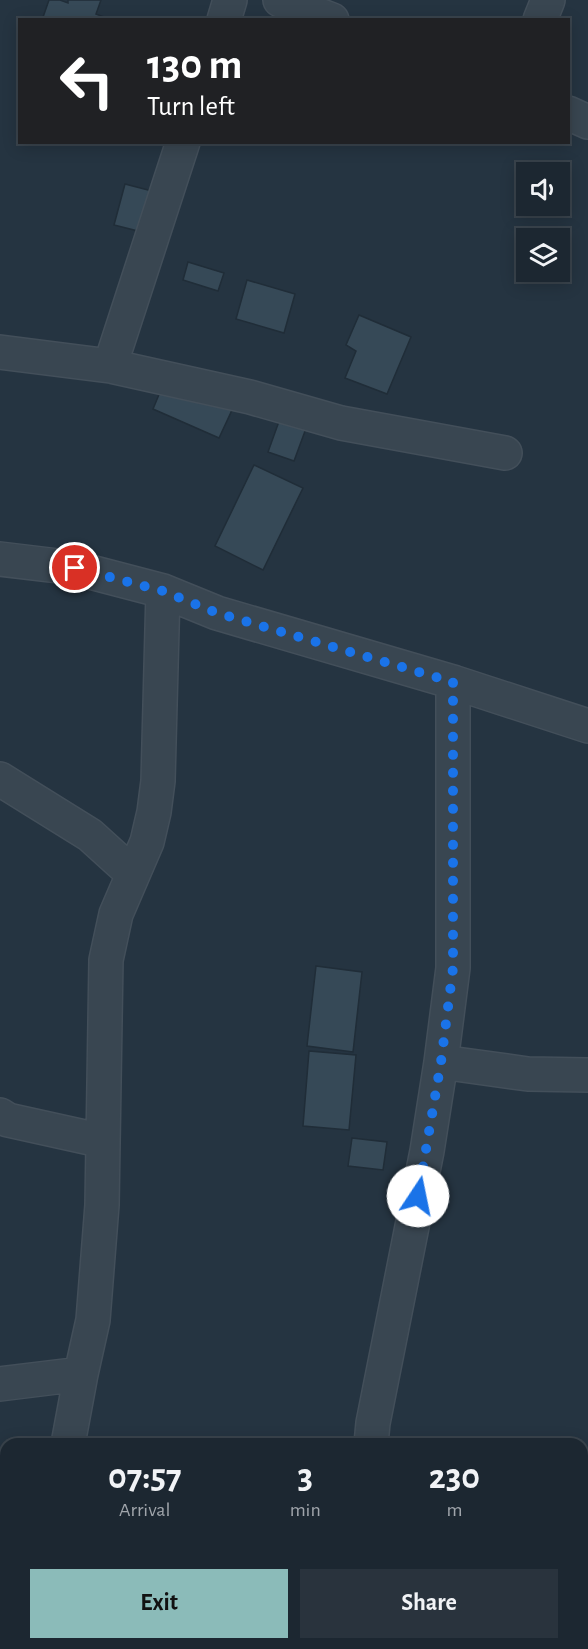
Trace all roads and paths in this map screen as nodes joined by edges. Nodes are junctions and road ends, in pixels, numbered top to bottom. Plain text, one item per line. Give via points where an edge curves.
1 (230, 0) edge
2 (280, 0) edge
3 (548, 0) edge
4 (225, 18) edge
5 (327, 18) edge
6 (541, 18) edge
7 (570, 114) edge
8 (588, 122) edge
9 (182, 144) edge
10 (0, 352) edge
11 (110, 366) junction
12 (505, 453) dead end
13 (0, 559) edge
14 (163, 591) junction
15 (453, 682) junction
16 (588, 726) edge
17 (0, 779) edge
18 (133, 874) junction
19 (441, 1062) junction
20 (588, 1075) edge
21 (0, 1115) edge
22 (103, 1140) junction
23 (81, 1374) junction
24 (0, 1384) edge
25 (69, 1438) edge
26 (371, 1438) edge

1 - 4 street
2 - 5 street
3 - 6 street
7 - 8 street
9 - 11 street
10 - 11 street
11 - 12 street via 341,423
13 - 14 street via 75,568
14 - 15 street via 217,613
14 - 18 street via 158,781 147,842
15 - 16 street
15 - 19 street via 453,968
17 - 18 street via 90,835
18 - 22 street via 116,914 106,960
19 - 20 street via 528,1074
19 - 26 street
21 - 22 street
22 - 23 street via 93,1320
23 - 24 street
23 - 25 street

